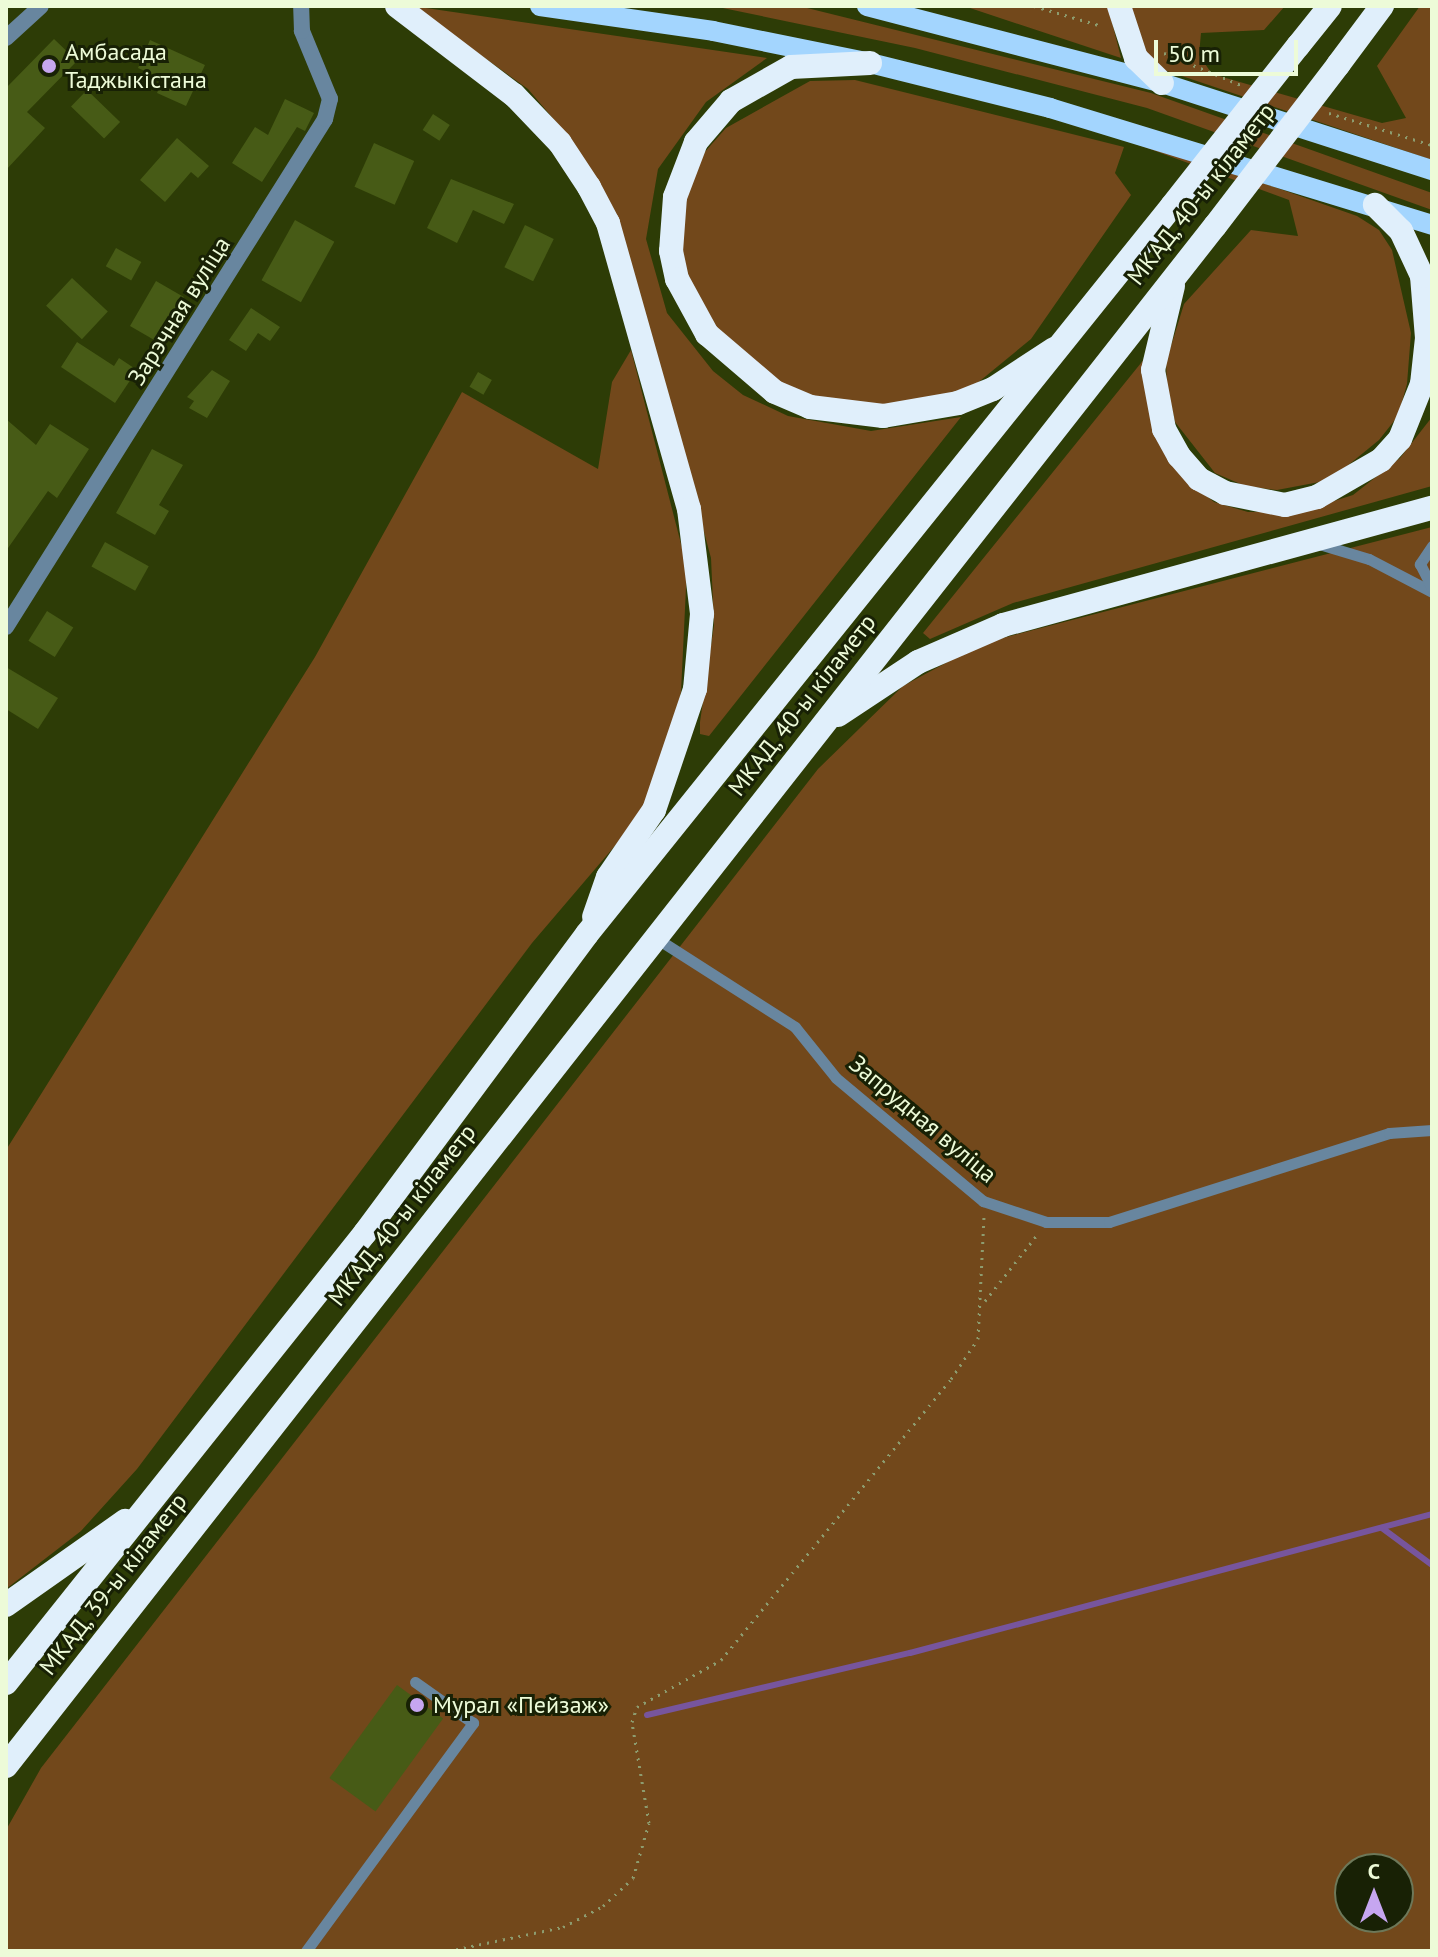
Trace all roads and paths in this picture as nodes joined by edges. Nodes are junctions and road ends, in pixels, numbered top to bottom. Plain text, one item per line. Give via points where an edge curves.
1 (41, 6) edge
2 (301, 6) edge
3 (397, 6) edge
4 (540, 6) edge
5 (867, 6) edge
6 (1034, 6) edge
7 (1119, 6) edge
8 (1330, 6) edge
9 (1382, 6) edge
10 (1123, 34) junction
11 (6, 38) edge
12 (1161, 51) dead end
13 (870, 63) junction
14 (1162, 83) junction
15 (1249, 87) dead end
16 (1323, 111) dead end
17 (1432, 145) edge
18 (1432, 170) edge
19 (1375, 205) junction
20 (1432, 225) edge
21 (1181, 264) junction
22 (1073, 337) junction
23 (1427, 387) edge
24 (1432, 508) edge
25 (1307, 541) junction
26 (1432, 546) edge
27 (1432, 590) edge
28 (6, 627) edge
29 (820, 728) junction
30 (587, 934) junction
31 (655, 937) junction
32 (1432, 1130) edge
33 (983, 1201) junction
34 (1046, 1222) junction
35 (985, 1301) junction
36 (224, 1410) joint
37 (264, 1436) joint
38 (152, 1501) junction
39 (6, 1605) edge
40 (415, 1682) dead end
41 (6, 1683) edge
42 (8, 1768) edge
43 (306, 1951) edge
44 (448, 1951) edge

1 - 11 street
2 - 28 street, Зарэчная вуліца via 302,31 330,99 325,119
3 - 30 highway via 514,95 560,143 589,187 608,223 638,320 696,539 702,614 695,689 654,810 608,877
4 - 13 main road via 713,31
5 - 14 main road
6 - 10 path
7 - 10 highway
8 - 22 highway, МКАД, 40-ы кіламетр, bridge
9 - 21 highway, МКАД, 40-ы кіламетр, bridge
10 - 14 highway via 1136,58
12 - 15 path
13 - 19 main road via 1050,108
13 - 22 highway via 791,67 731,101 696,142 675,197 671,251 677,279 707,334 775,392 821,409 883,416 958,403 993,389
14 - 18 main road
16 - 17 path
19 - 20 main road
19 - 23 highway via 1401,231 1422,276
21 - 23 highway via 1155,341 1156,400 1179,456 1199,479 1225,493 1285,505 1349,483 1400,439
21 - 29 highway, МКАД, 40-ы кіламетр
22 - 30 highway, МКАД, 40-ы кіламетр
24 - 25 highway
25 - 27 lane via 1369,559
25 - 29 highway via 1003,625 918,662
26 - 27 lane via 1420,564
29 - 31 highway, МКАД, 40-ы кіламетр
30 - 36 highway, МКАД, 40-ы кіламетр
31 - 33 lane, Запрудная вуліца via 795,1027 836,1078
31 - 37 highway, МКАД, 40-ы кіламетр
32 - 34 lane, Запрудная вуліца via 1389,1133 1109,1222
33 - 34 lane, Запрудная вуліца
33 - 35 path
34 - 35 path
35 - 44 path via 978,1339 951,1379 721,1660 637,1707 632,1722 649,1823 633,1878 603,1906 563,1927
36 - 38 highway, МКАД, 39-ы кіламетр
37 - 42 highway, МКАД, 39-ы кіламетр
38 - 39 highway
38 - 41 highway, МКАД, 39-ы кіламетр
40 - 43 lane via 473,1723

